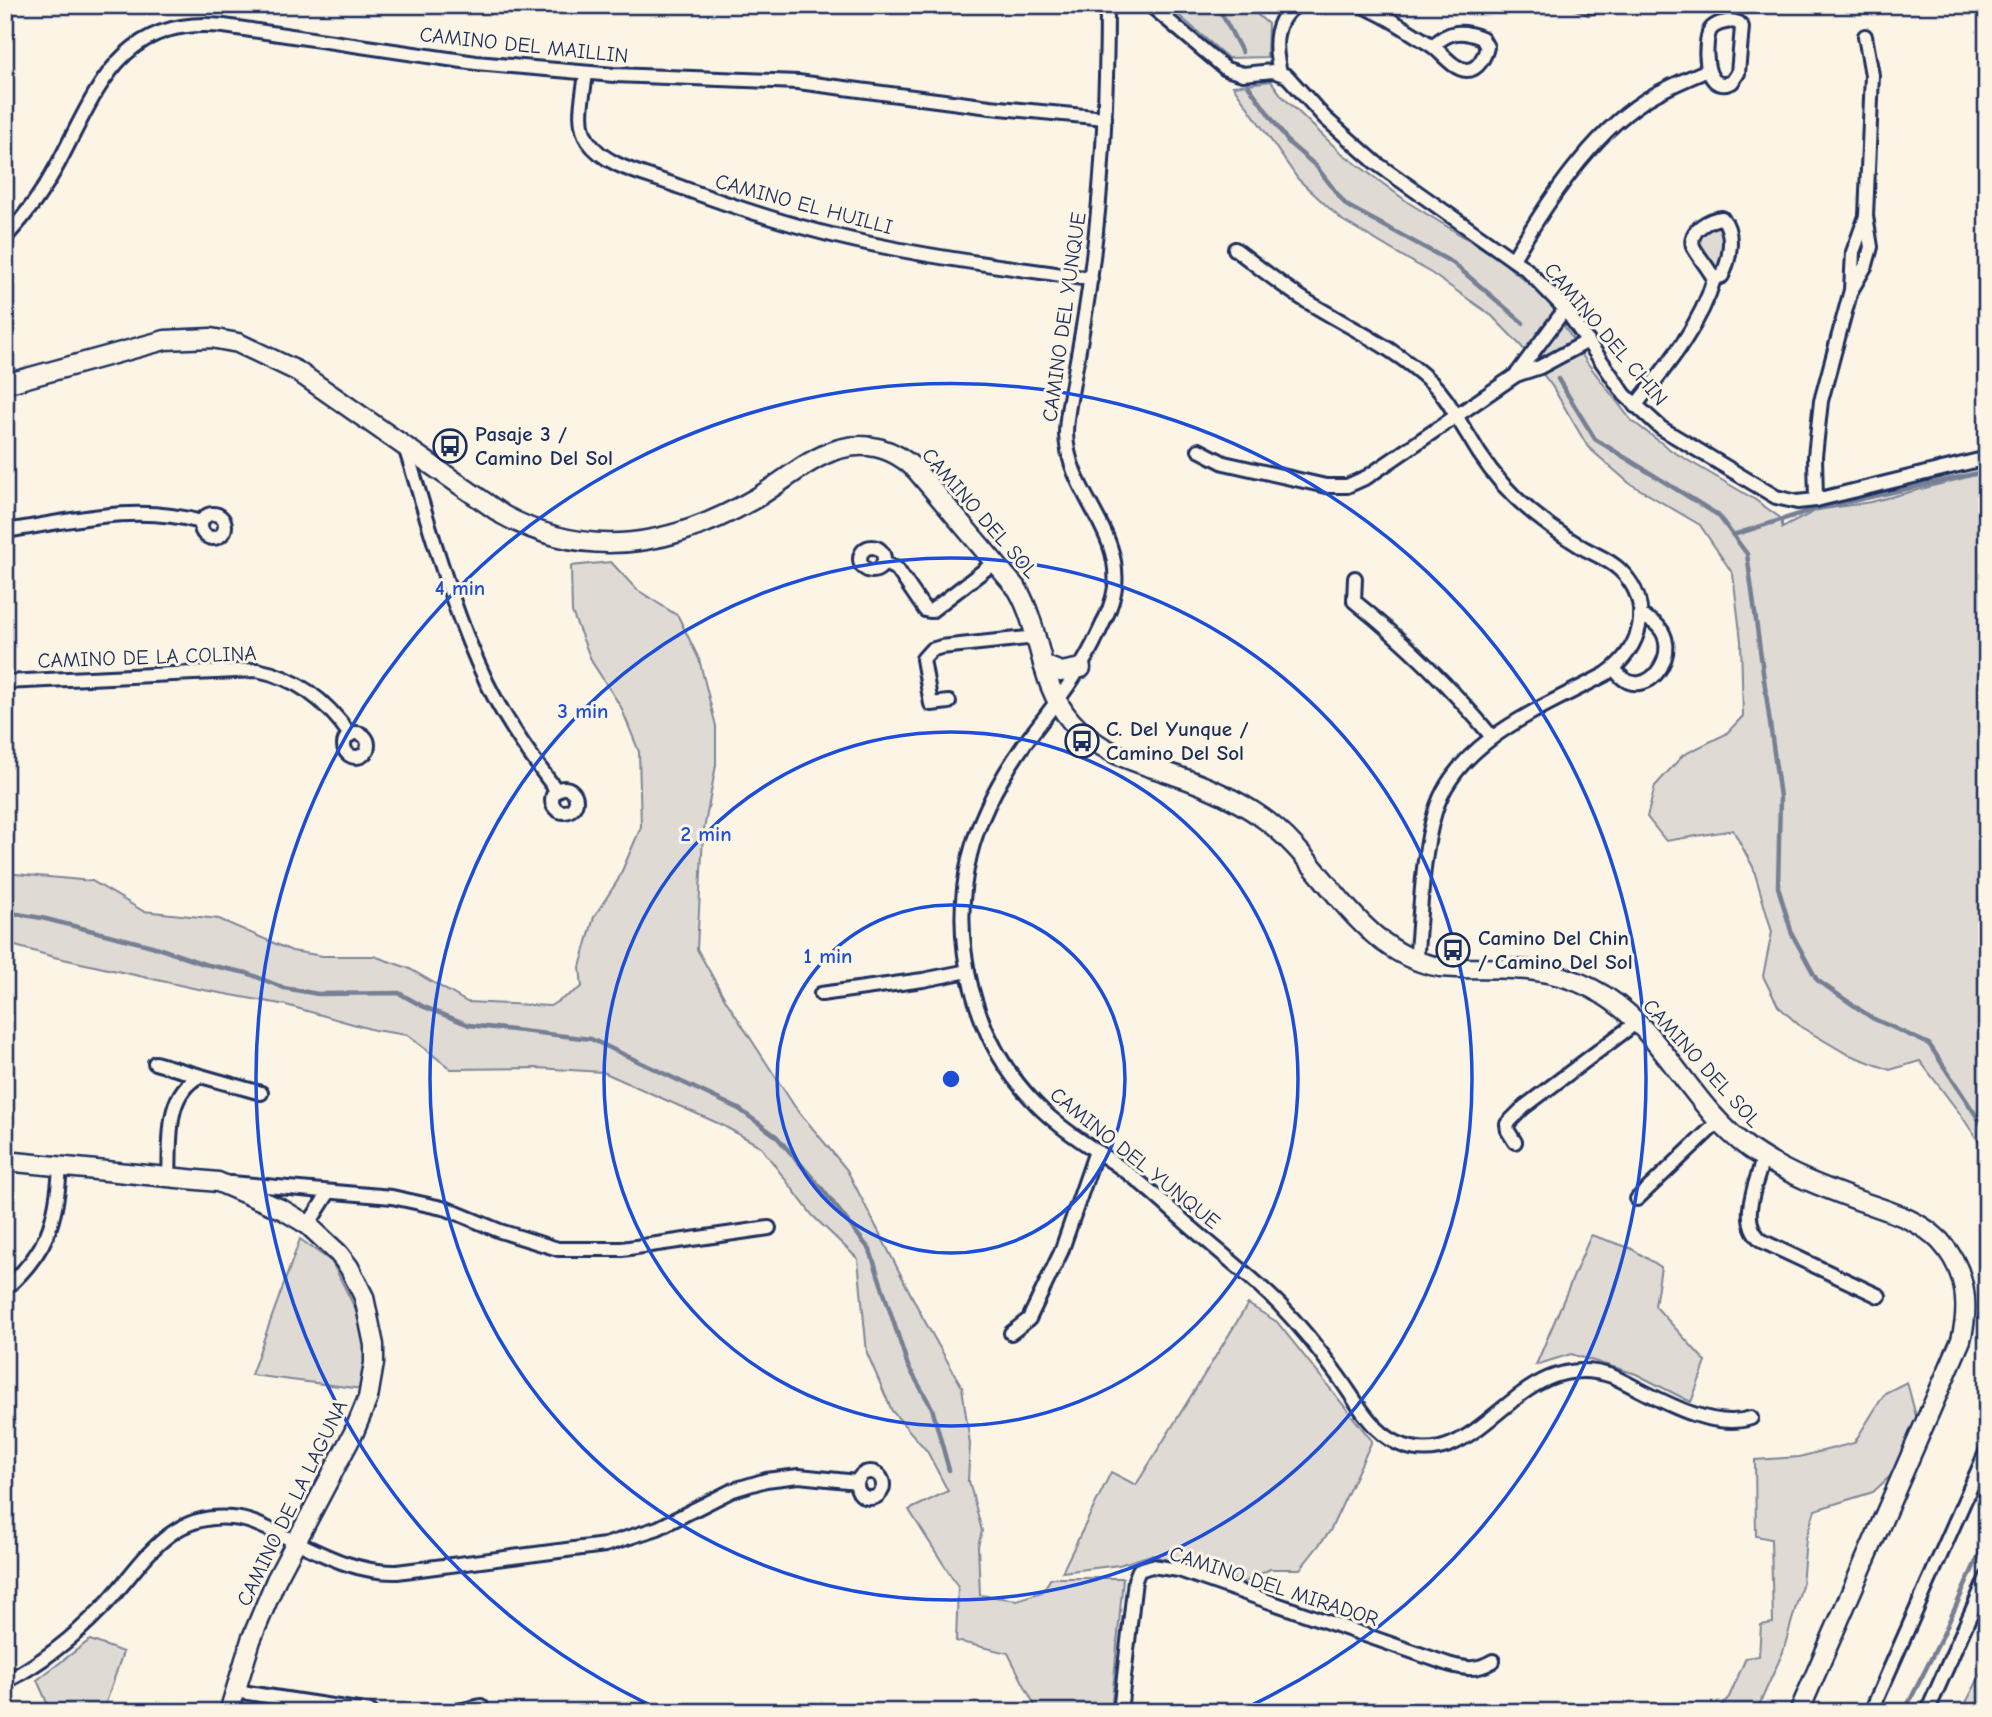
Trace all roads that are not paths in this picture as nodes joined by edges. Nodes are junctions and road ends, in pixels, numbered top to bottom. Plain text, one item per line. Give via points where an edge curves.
1 (1107, 5) edge
2 (1150, 5) edge
3 (1297, 5) edge
4 (1359, 5) edge
5 (1865, 36) dead end
6 (1433, 46) dead end
7 (1708, 70) junction
8 (1280, 72) junction
9 (586, 73) junction
10 (1105, 118) junction
11 (5, 238) edge
12 (1236, 249) dead end
13 (1513, 259) junction
14 (1091, 279) junction
15 (1714, 279) junction
16 (1565, 309) junction
17 (1588, 341) junction
18 (1516, 375) junction
19 (5, 384) edge
20 (1634, 405) junction
21 (1457, 416) junction
22 (405, 447) junction
23 (1199, 450) dead end
24 (1987, 458) edge
25 (1816, 500) junction
26 (201, 522) dead end
27 (5, 531) edge
28 (995, 562) junction
29 (884, 563) dead end
30 (1355, 578) dead end
31 (1640, 616) junction
32 (1037, 637) junction
33 (1043, 665) junction
34 (1081, 668) junction
35 (1614, 668) junction
36 (5, 682) edge
37 (949, 702) dead end
38 (1058, 703) junction
39 (350, 735) dead end
40 (1492, 737) junction
41 (557, 791) dead end
42 (1416, 961) junction
43 (968, 971) junction
44 (821, 994) dead end
45 (1637, 1022) junction
46 (155, 1063) dead end
47 (200, 1076) junction
48 (261, 1093) dead end
49 (1719, 1121) junction
50 (1516, 1142) dead end
51 (1096, 1151) junction
52 (1763, 1158) junction
53 (5, 1161) edge
54 (60, 1166) junction
55 (169, 1177) junction
56 (218, 1182) junction
57 (329, 1192) junction
58 (1637, 1199) dead end
59 (308, 1225) junction
60 (769, 1228) dead end
61 (5, 1289) edge
62 (1879, 1296) dead end
63 (1011, 1333) dead end
64 (1751, 1418) dead end
65 (1987, 1450) edge
66 (857, 1482) dead end
67 (296, 1542) junction
68 (1987, 1577) edge
69 (1493, 1661) dead end
70 (5, 1682) edge
71 (235, 1691) junction
72 (481, 1706) dead end
73 (229, 1712) edge
74 (371, 1712) edge
75 (453, 1712) edge
76 (1120, 1712) edge
77 (1799, 1712) edge
78 (1871, 1712) edge
79 (1927, 1712) edge

1 - 10 street, CAMINO DEL YUNQUE
2 - 8 street via 1231,71
3 - 8 street via 1284,15 1277,29
4 - 6 street
5 - 25 street via 1872,75 1866,216 1870,251 1851,290 1821,401
7 - 7 street via 1719,84 1736,78 1742,41 1742,27 1737,22 1721,23 1709,32
7 - 13 street via 1647,99 1621,118 1570,174
8 - 13 street, CAMINO DEL CHIN via 1340,134 1376,163
9 - 10 street, CAMINO DEL MAILLIN via 797,82
9 - 11 street, CAMINO DEL MAILLIN via 476,63 224,26 175,27 141,43 111,69 48,182
9 - 14 street, CAMINO EL HUILLI via 581,122 585,136 601,154 625,167 737,208 843,237 927,255
10 - 14 street, CAMINO DEL YUNQUE
12 - 21 street via 1306,301 1407,361
13 - 16 street, CAMINO DEL CHIN via 1539,279
14 - 34 street, CAMINO DEL YUNQUE via 1067,417 1067,447 1075,477 1110,542 1115,589
15 - 15 street via 1726,268 1729,241 1722,218 1704,224 1693,240 1693,248
15 - 20 street via 1696,324
16 - 17 street, CAMINO DEL CHIN
16 - 18 street
17 - 18 street
17 - 20 street, CAMINO DEL CHIN
18 - 21 street
19 - 22 street, CAMINO DEL SOL via 165,340 225,340 251,347 297,371
20 - 25 street, CAMINO DEL CHIN via 1661,428 1776,496 1797,502
21 - 23 street via 1347,486 1326,486 1235,466
21 - 31 street via 1485,462 1515,497 1551,527 1623,573
22 - 28 street, CAMINO DEL SOL via 496,511 534,531 597,544 660,537 696,527 742,506 828,453 872,446 909,463
22 - 41 street via 454,604 477,660 502,711
24 - 25 street, CAMINO DEL CHIN
26 - 27 street via 139,512
28 - 29 street via 931,611 925,610 897,569
28 - 32 street, CAMINO DEL SOL via 1024,600
30 - 40 street via 1354,601 1415,652
31 - 35 street via 1635,643
31 - 35 street via 1656,623 1664,633 1667,650 1663,663 1654,676 1638,684 1625,681
32 - 33 street, CAMINO DEL SOL
32 - 37 street via 931,650 923,659 931,704
33 - 34 street via 1061,672
33 - 38 street, CAMINO DEL SOL
34 - 38 street, CAMINO DEL YUNQUE
35 - 40 street
36 - 39 street, CAMINO DE LA COLINA via 257,670 284,677 310,692
38 - 42 street, CAMINO DEL SOL via 1073,723 1102,747 1198,784 1261,817 1300,852 1367,930
38 - 43 street, CAMINO DEL YUNQUE via 1005,774 974,838 964,900
40 - 42 street via 1455,773 1436,809 1427,850
42 - 45 street, CAMINO DEL SOL via 1440,967 1520,968 1556,974 1592,988
43 - 44 street
43 - 51 street, CAMINO DEL YUNQUE via 987,1032 1009,1072 1036,1105
45 - 49 street, CAMINO DEL SOL
45 - 50 street via 1524,1107 1507,1124
46 - 47 street
47 - 48 street
47 - 55 street via 183,1089 175,1103
49 - 52 street, CAMINO DEL SOL
49 - 58 street
51 - 63 street via 1061,1252 1029,1319
51 - 64 street, CAMINO DEL YUNQUE via 1132,1176 1271,1296 1315,1345 1375,1427 1401,1445 1434,1449 1457,1442 1542,1380 1576,1370 1612,1376 1718,1421
52 - 62 street, CAMINO DEL SOL via 1750,1209 1754,1234
52 - 77 street, CAMINO DEL SOL via 1797,1177 1923,1227 1942,1242 1954,1260 1966,1297 1957,1351
53 - 54 street, CAMINO DE LA LAGUNA
54 - 55 street, CAMINO DE LA LAGUNA
54 - 61 street via 50,1232 29,1266
55 - 56 street, CAMINO DE LA LAGUNA
56 - 57 street
56 - 59 street, CAMINO DE LA LAGUNA
57 - 59 street
57 - 60 street via 392,1197 447,1209 558,1249 622,1249
59 - 67 street, CAMINO DE LA LAGUNA via 339,1254 357,1282 372,1329 374,1363 362,1415
65 - 78 street
66 - 67 street via 815,1477 766,1480 733,1490 658,1528 605,1545 404,1571 356,1568
67 - 70 street via 243,1519 185,1525 155,1545 103,1607 66,1642
67 - 71 street, CAMINO DE LA LAGUNA via 263,1610
68 - 79 street
69 - 76 street, CAMINO DEL MIRADOR via 1468,1669 1448,1664 1179,1570 1152,1566 1139,1570 1135,1580
71 - 73 street, CAMINO DE LA LAGUNA
71 - 74 street
72 - 75 street

